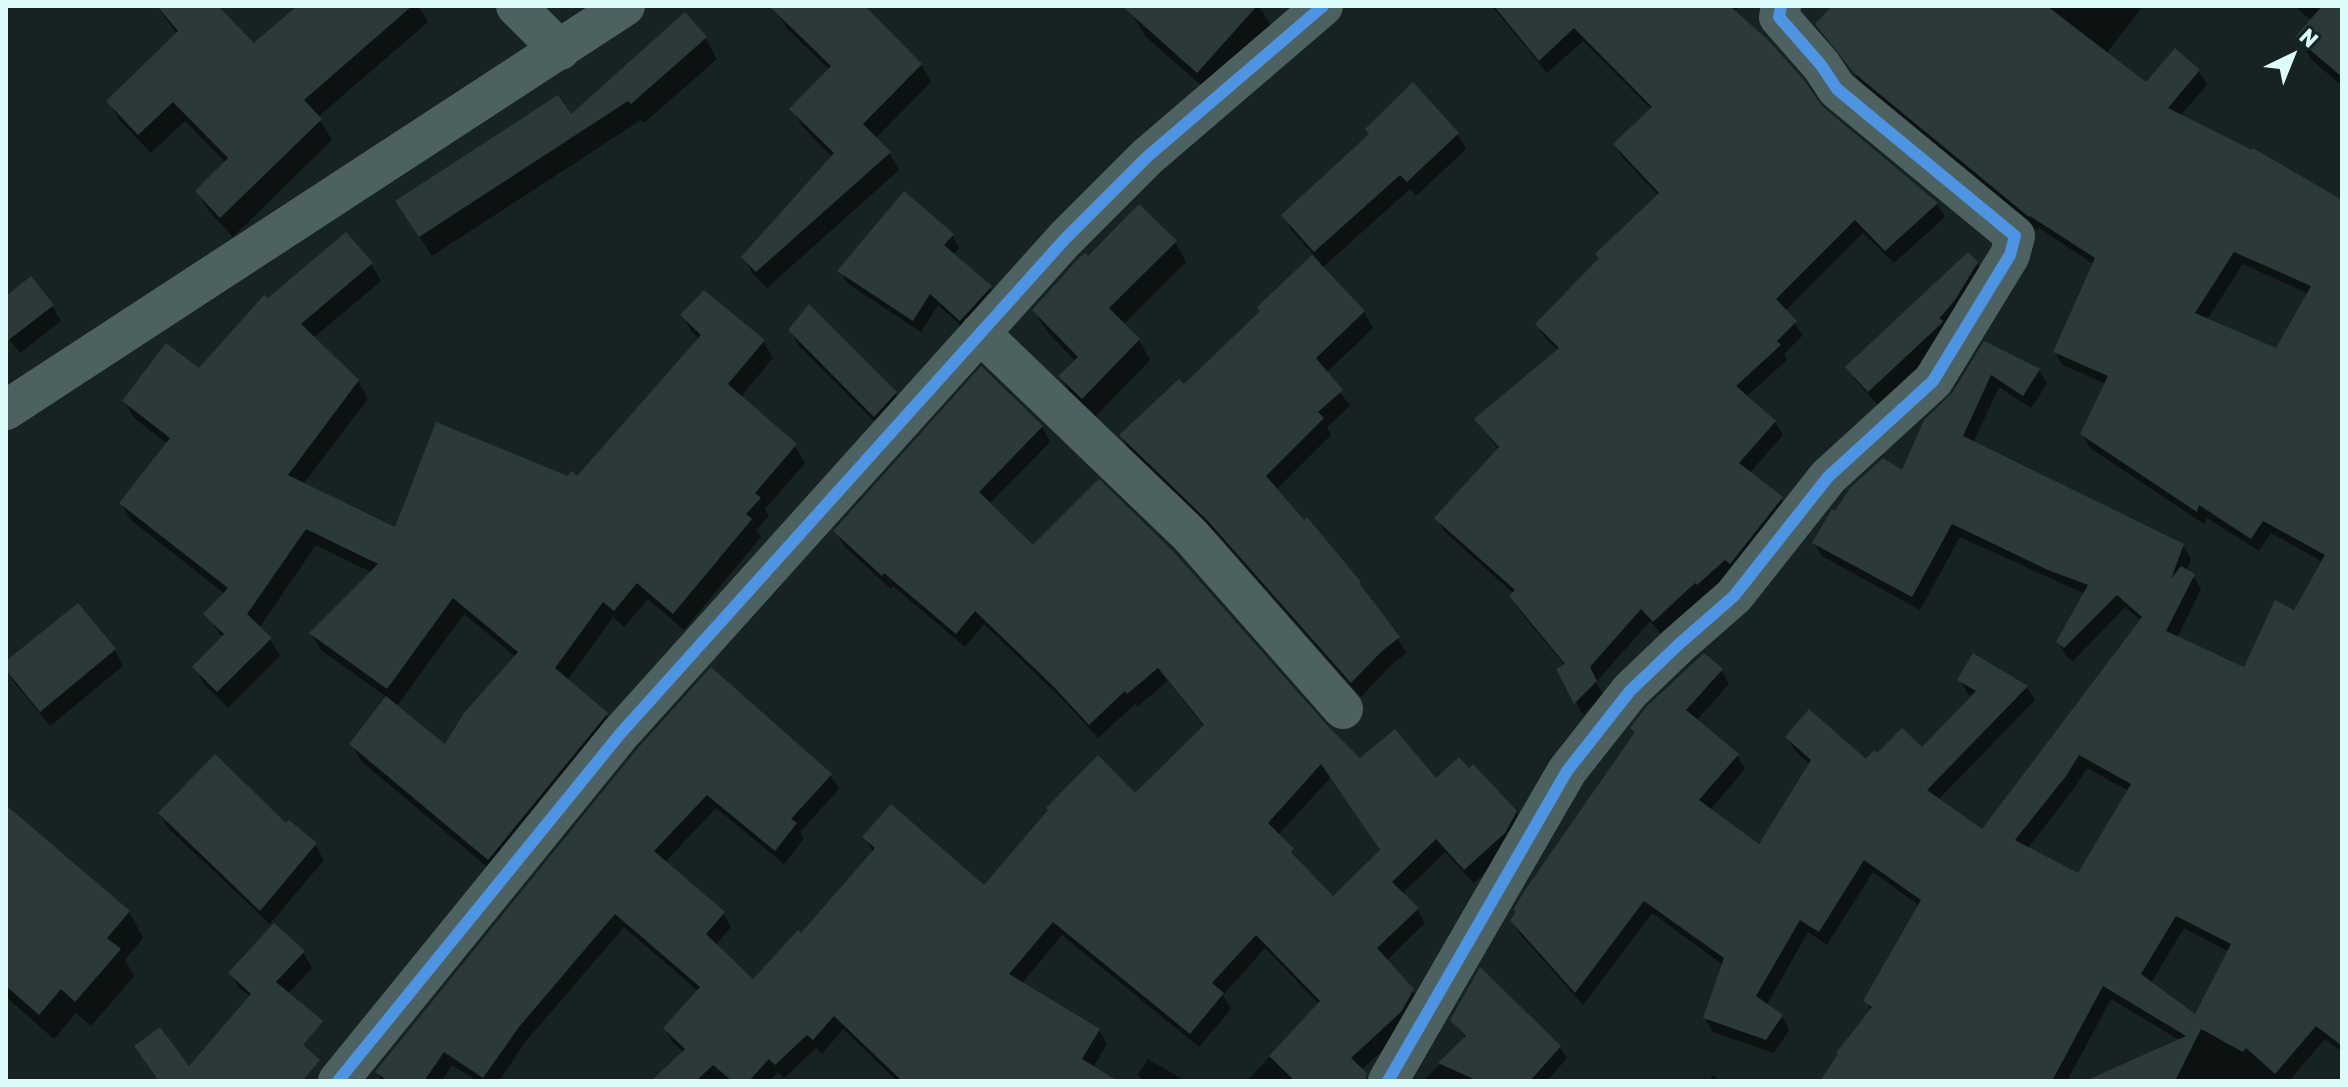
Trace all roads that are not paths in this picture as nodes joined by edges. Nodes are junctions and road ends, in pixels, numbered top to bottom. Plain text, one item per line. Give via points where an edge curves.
1 (516, 6) edge
2 (625, 6) edge
3 (1323, 6) edge
4 (1781, 6) edge
5 (560, 50) junction
6 (980, 333) junction
7 (6, 410) edge
8 (1343, 709) dead end
9 (338, 1081) edge
10 (1388, 1081) edge

1 - 5 street
2 - 5 street
3 - 6 street via 1147,157
4 - 10 street via 1779,17 1837,89 2015,236 2010,255 1933,381 1828,477 1734,596 1630,691 1567,771
5 - 7 street
6 - 8 street via 1190,535
6 - 9 street via 620,734

